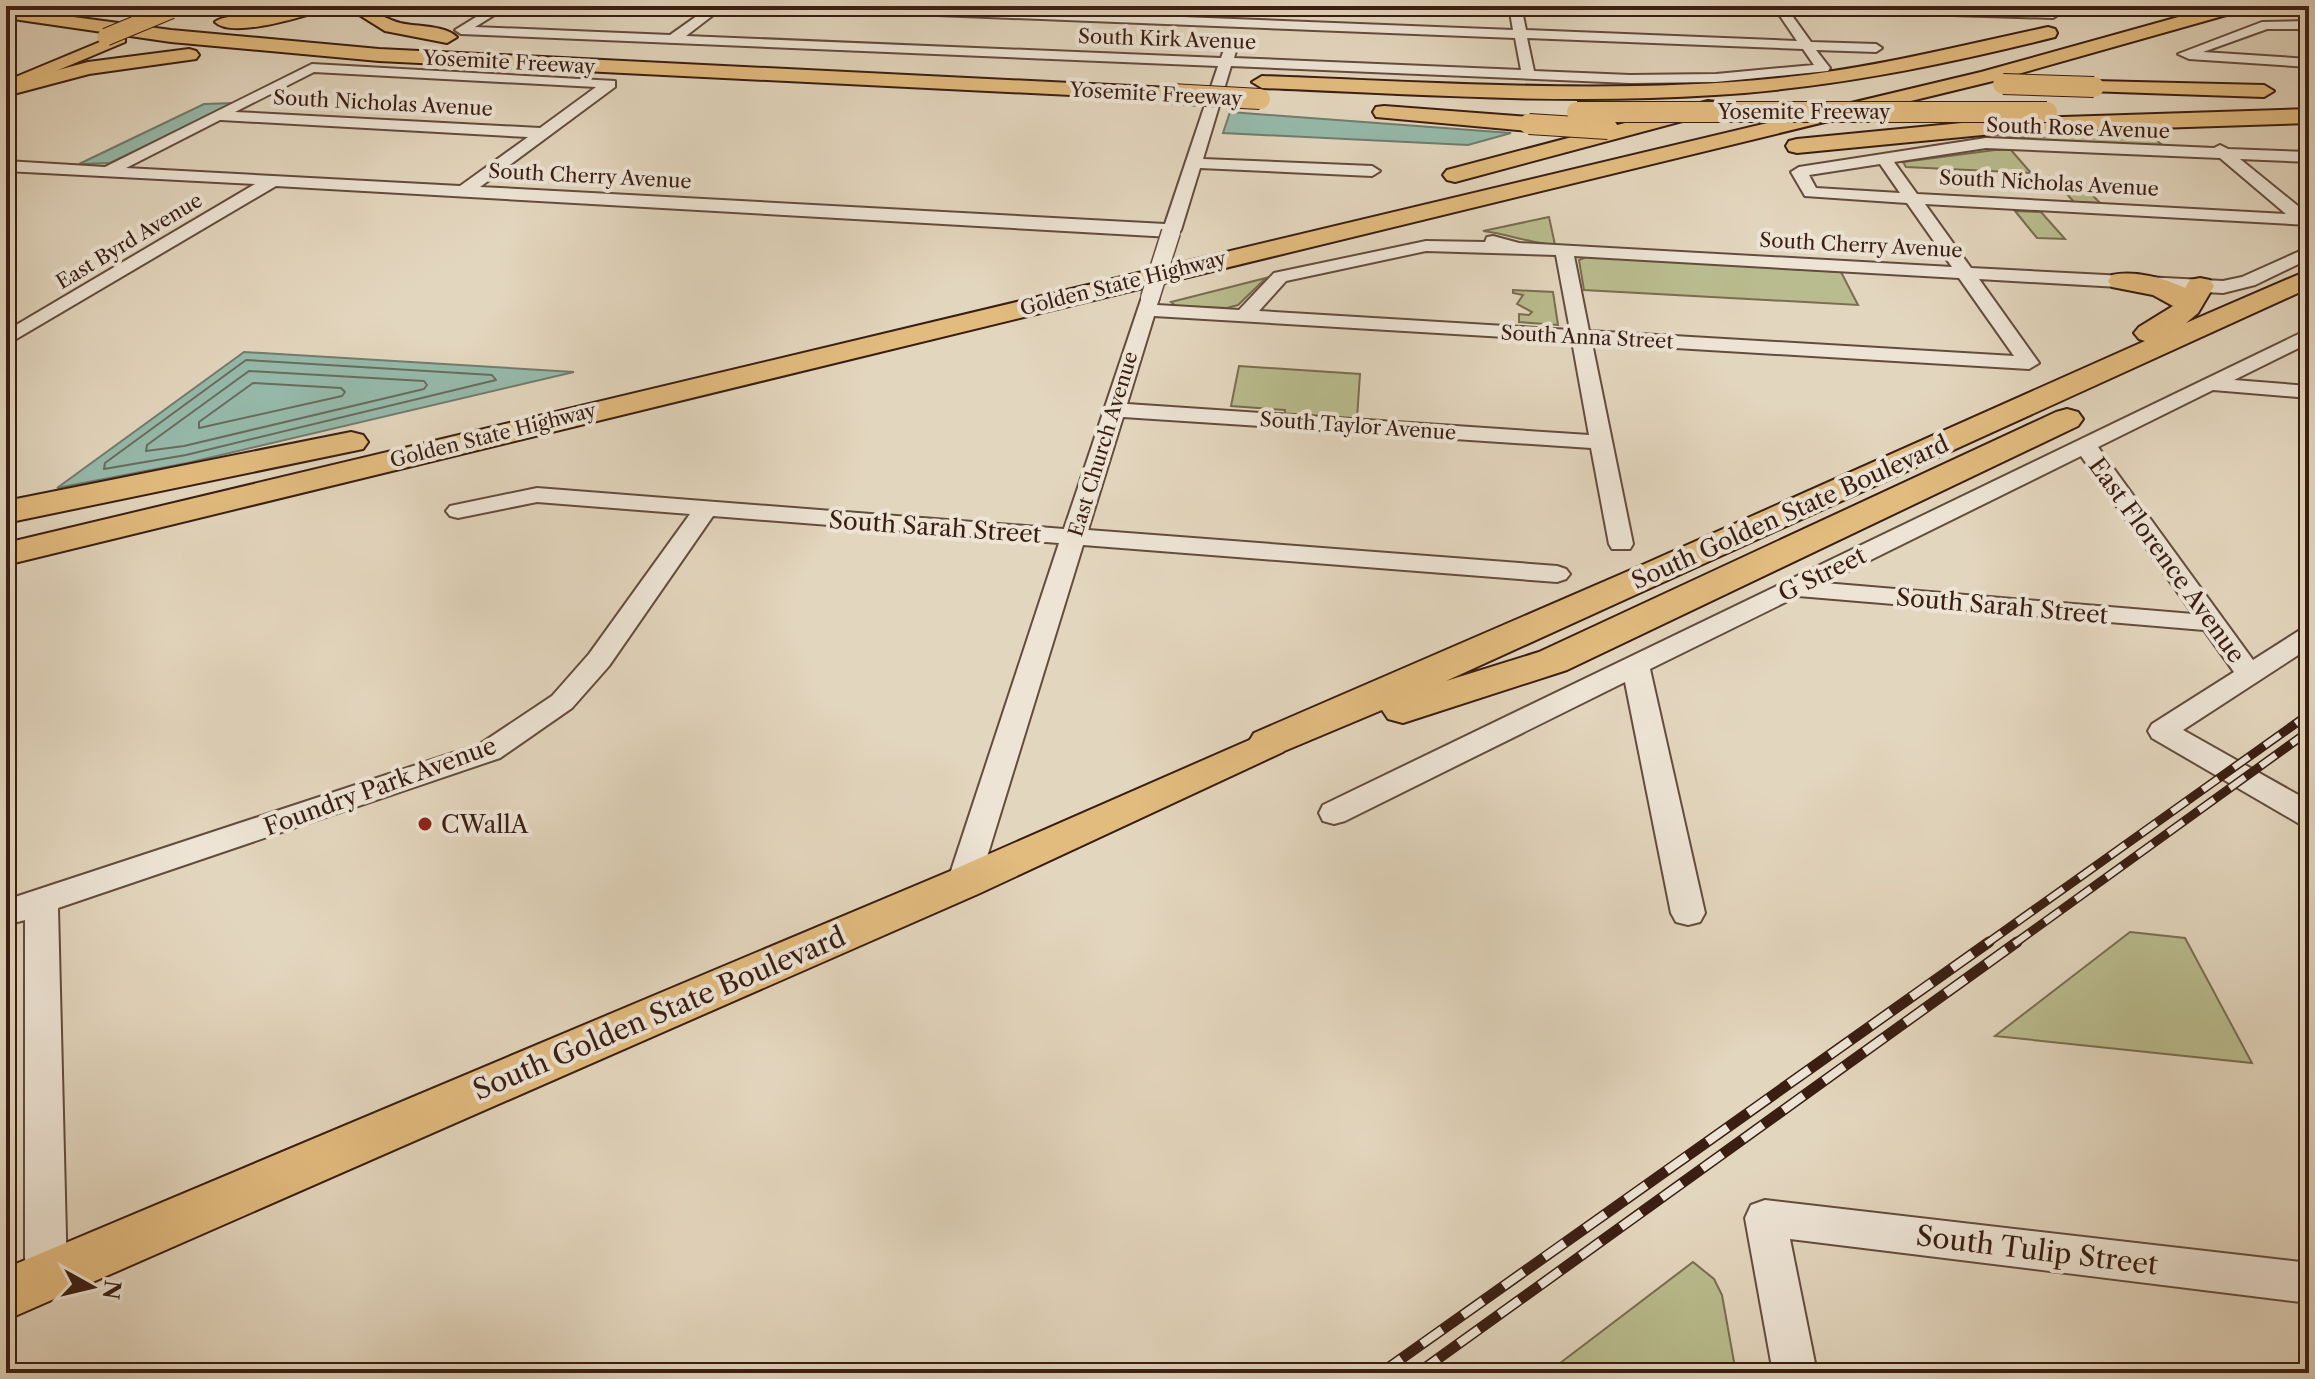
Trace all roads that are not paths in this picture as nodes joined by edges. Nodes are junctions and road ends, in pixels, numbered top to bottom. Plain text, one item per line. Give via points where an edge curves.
1 (62, 6) edge
2 (317, 6) edge
3 (354, 6) edge
4 (503, 6) edge
5 (719, 6) edge
6 (813, 6) edge
7 (1245, 6) edge
8 (1515, 6) edge
9 (1770, 6) edge
10 (1779, 6) edge
11 (2188, 6) edge
12 (2238, 6) edge
13 (187, 8) edge
14 (2048, 11) edge
15 (104, 12) junction
16 (6, 13) edge
17 (980, 13) junction
18 (2175, 16) edge
19 (2119, 18) dead end
20 (1240, 22) junction
21 (2309, 25) edge
22 (2075, 27) dead end
23 (6, 32) edge
24 (151, 33) junction
25 (1520, 33) junction
26 (113, 38) junction
27 (673, 39) junction
28 (956, 40) junction
29 (1805, 43) junction
30 (1876, 48) dead end
31 (779, 61) junction
32 (1226, 61) junction
33 (2309, 63) edge
34 (52, 67) junction
35 (14, 70) edge
36 (696, 72) junction
37 (1528, 74) junction
38 (1174, 87) junction
39 (6, 88) edge
40 (2278, 91) dead end
41 (1261, 92) junction
42 (2086, 94) junction
43 (2309, 100) edge
44 (1291, 105) dead end
45 (1355, 110) dead end
46 (2309, 113) edge
47 (219, 116) junction
48 (544, 133) junction
49 (2201, 134) dead end
50 (2225, 154) junction
51 (1883, 157) junction
52 (2309, 157) edge
53 (1192, 163) junction
54 (6, 166) edge
55 (107, 171) junction
56 (1372, 171) dead end
57 (1799, 172) joint
58 (1437, 179) dead end
59 (274, 180) junction
60 (464, 191) junction
61 (1913, 198) junction
62 (2304, 218) edge
63 (1172, 231) junction
64 (1199, 241) dead end
65 (1493, 241) dead end
66 (1518, 248) junction
67 (2309, 250) edge
68 (1564, 251) junction
69 (1965, 272) junction
70 (2309, 278) edge
71 (2122, 281) junction
72 (2203, 288) junction
73 (2309, 303) edge
74 (1148, 304) junction
75 (2309, 310) edge
76 (1244, 316) junction
77 (949, 317) junction
78 (2268, 323) junction
79 (2309, 335) edge
80 (1581, 336) junction
81 (6, 339) edge
82 (2209, 384) junction
83 (2309, 392) edge
84 (1114, 410) junction
85 (435, 425) junction
86 (1601, 442) junction
87 (2085, 445) junction
88 (1938, 446) junction
89 (705, 510) junction
90 (458, 511) dead end
91 (6, 512) edge
92 (6, 525) edge
93 (1074, 538) junction
94 (1621, 544) dead end
95 (6, 554) edge
96 (1557, 574) dead end
97 (1792, 588) junction
98 (2211, 623) junction
99 (2309, 636) edge
100 (1635, 665) junction
101 (2250, 675) junction
102 (1270, 743) junction
103 (1334, 813) dead end
104 (2309, 815) edge
105 (963, 883) junction
106 (41, 901) junction
107 (6, 913) edge
108 (1688, 913) dead end
109 (2309, 1283) edge
110 (19, 1290) edge
111 (1795, 1373) edge

1 - 15 highway, Yosemite Freeway
2 - 15 highway via 291,16 244,22
3 - 31 highway via 392,27 426,35
4 - 27 street, South Kirk Avenue via 461,30
5 - 27 street
6 - 17 street
7 - 20 street, East Church Avenue
8 - 25 street
9 - 10 street
10 - 14 street
10 - 29 street
11 - 77 highway, Golden State Highway
12 - 18 highway, Golden State Highway
13 - 26 main road
15 - 31 highway, Yosemite Freeway via 366,41
16 - 24 highway, Yosemite Freeway
17 - 20 street
17 - 28 street
18 - 19 highway
18 - 45 highway, bridge via 1991,99 1892,121 1700,132
18 - 77 highway, Golden State Highway via 1986,77
20 - 25 street
20 - 32 street, East Church Avenue
21 - 33 street via 2266,25 2185,54
22 - 41 highway via 1832,77 1737,88
23 - 24 highway via 56,27
24 - 36 highway, Yosemite Freeway via 379,55
25 - 29 street
25 - 37 street
26 - 34 main road
26 - 35 highway
27 - 28 street, South Kirk Avenue
28 - 32 street, South Kirk Avenue
29 - 30 street
29 - 37 street, South Kirk Avenue via 1823,68 1688,79
31 - 38 highway, Yosemite Freeway
32 - 37 street, South Kirk Avenue
32 - 53 street, East Church Avenue
34 - 35 highway
34 - 39 main road
36 - 38 highway, Yosemite Freeway
36 - 39 highway via 205,55 97,66
38 - 41 highway, bridge
40 - 42 highway
41 - 42 highway, Yosemite Freeway via 1631,100
41 - 44 highway
41 - 46 highway, Yosemite Freeway, bridge via 1577,112
42 - 43 highway, Yosemite Freeway
42 - 58 highway, bridge via 1926,84 1778,95 1699,109
46 - 77 highway via 2003,126 1799,145 1266,255 1055,305
47 - 48 street, South Nicholas Avenue
47 - 48 street via 312,68 602,81 610,86
47 - 55 street
48 - 60 street
49 - 50 street
50 - 51 street, South Rose Avenue via 1996,143
50 - 52 street, South Rose Avenue
50 - 62 street
51 - 57 street, South Rose Avenue
51 - 61 street
53 - 56 street
53 - 63 street, East Church Avenue
54 - 55 street, South Cherry Avenue
55 - 59 street, South Cherry Avenue
57 - 61 street, South Nicholas Avenue via 1811,193
59 - 60 street, South Cherry Avenue
59 - 81 street, East Byrd Avenue
60 - 63 street, South Cherry Avenue
61 - 62 street, South Nicholas Avenue
61 - 69 street
63 - 74 street, East Church Avenue, bridge
64 - 77 highway
65 - 66 street, South Cherry Avenue
66 - 68 street, South Cherry Avenue
66 - 76 street, South Cherry Avenue via 1426,246 1280,277
67 - 72 street, South Cherry Avenue via 2240,284
68 - 69 street, South Cherry Avenue
68 - 80 street
69 - 71 street, South Cherry Avenue
69 - 80 street, South Anna Street via 2029,363
70 - 88 highway, South Golden State Boulevard
71 - 72 street, South Cherry Avenue via 2179,278
71 - 72 highway via 2185,300
72 - 88 highway via 2163,325
73 - 78 highway, South Golden State Boulevard
74 - 76 street, South Anna Street
74 - 84 street, East Church Avenue
75 - 78 highway
76 - 80 street, South Anna Street
77 - 85 highway, Golden State Highway
77 - 95 highway, Golden State Highway
78 - 102 highway, South Golden State Boulevard via 1553,661 1435,700
79 - 82 street, G Street
80 - 86 street
82 - 83 street
82 - 87 street, G Street
84 - 86 street, South Taylor Avenue
84 - 93 street, East Church Avenue
85 - 91 highway
85 - 92 highway, Golden State Highway
86 - 94 street
87 - 97 street, G Street
87 - 98 street, East Florence Avenue
88 - 102 highway, South Golden State Boulevard
89 - 90 street, South Sarah Street via 537,495
89 - 93 street, South Sarah Street
89 - 106 street, Foundry Park Avenue via 581,682 549,714 512,738 424,775
93 - 96 street, South Sarah Street
93 - 105 street, East Church Avenue
97 - 98 street, South Sarah Street
97 - 100 street, G Street
98 - 101 street, East Florence Avenue
99 - 101 street
100 - 103 street, G Street
100 - 108 street
101 - 104 street via 2162,731
102 - 105 main road, South Golden State Boulevard
105 - 110 main road, South Golden State Boulevard
106 - 107 street, Foundry Park Avenue
106 - 110 street
109 - 111 street, South Tulip Street via 1765,1218

